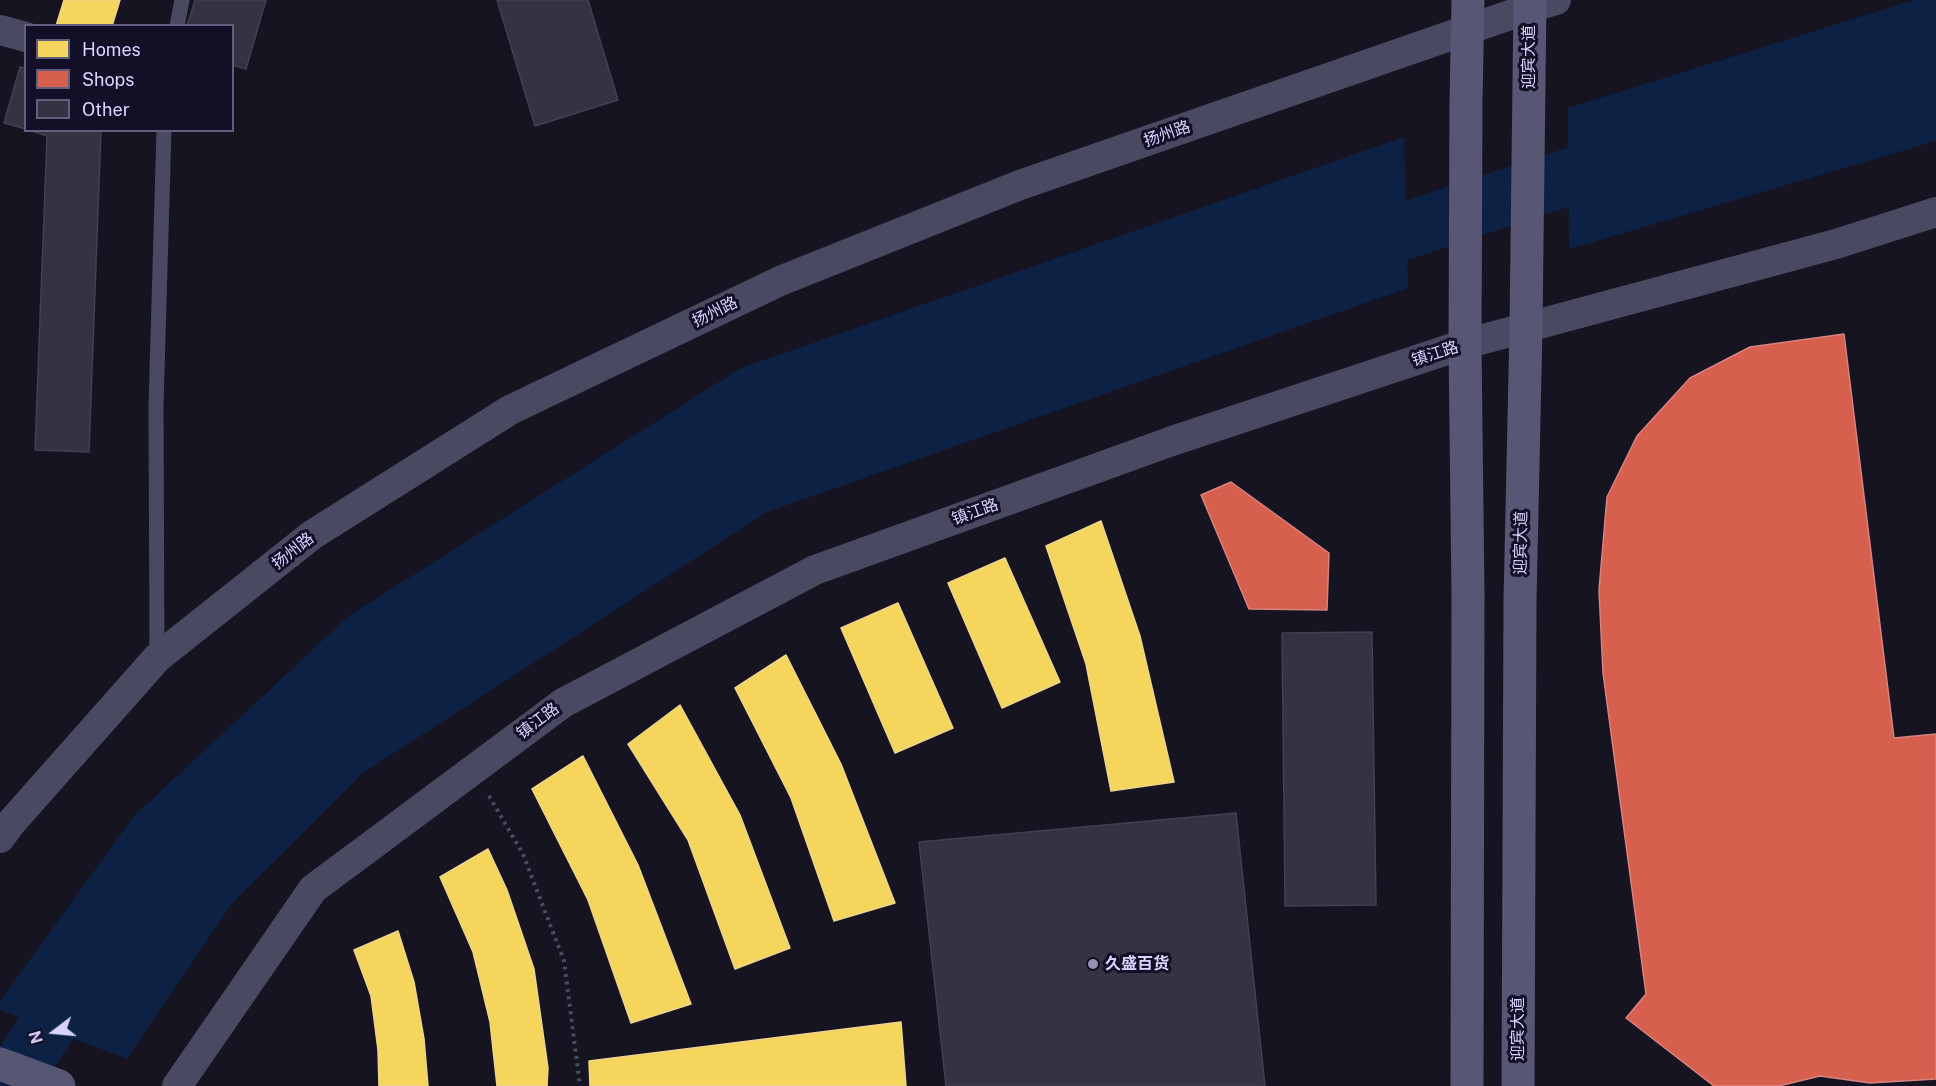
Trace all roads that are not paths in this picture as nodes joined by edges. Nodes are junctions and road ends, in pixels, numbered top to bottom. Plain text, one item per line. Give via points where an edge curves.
1 (182, 0) edge
2 (1538, 2) edge
3 (1468, 15) edge
4 (177, 24) edge
5 (0, 30) edge
6 (24, 36) edge
7 (164, 132) edge
8 (1936, 212) edge
9 (1526, 327) junction
10 (1465, 344) junction
11 (156, 658) junction
12 (0, 838) edge
13 (0, 1064) edge
14 (59, 1086) edge
15 (177, 1086) edge
16 (1467, 1086) edge
17 (1518, 1086) edge

1 - 4 lane
2 - 3 street, 扬州路
2 - 9 main road, 迎宾大道 via 1529,95
3 - 10 main road
3 - 11 street, 扬州路 via 780,281 542,394 510,410 312,535
5 - 6 street
7 - 11 lane via 156,406
8 - 9 street, 镇江路 via 1836,244
9 - 10 street, 镇江路
9 - 17 main road, 迎宾大道 via 1520,602
10 - 15 street, 镇江路 via 1172,441 815,570 563,703 313,889
10 - 16 main road
11 - 12 street, 扬州路
13 - 14 main road

